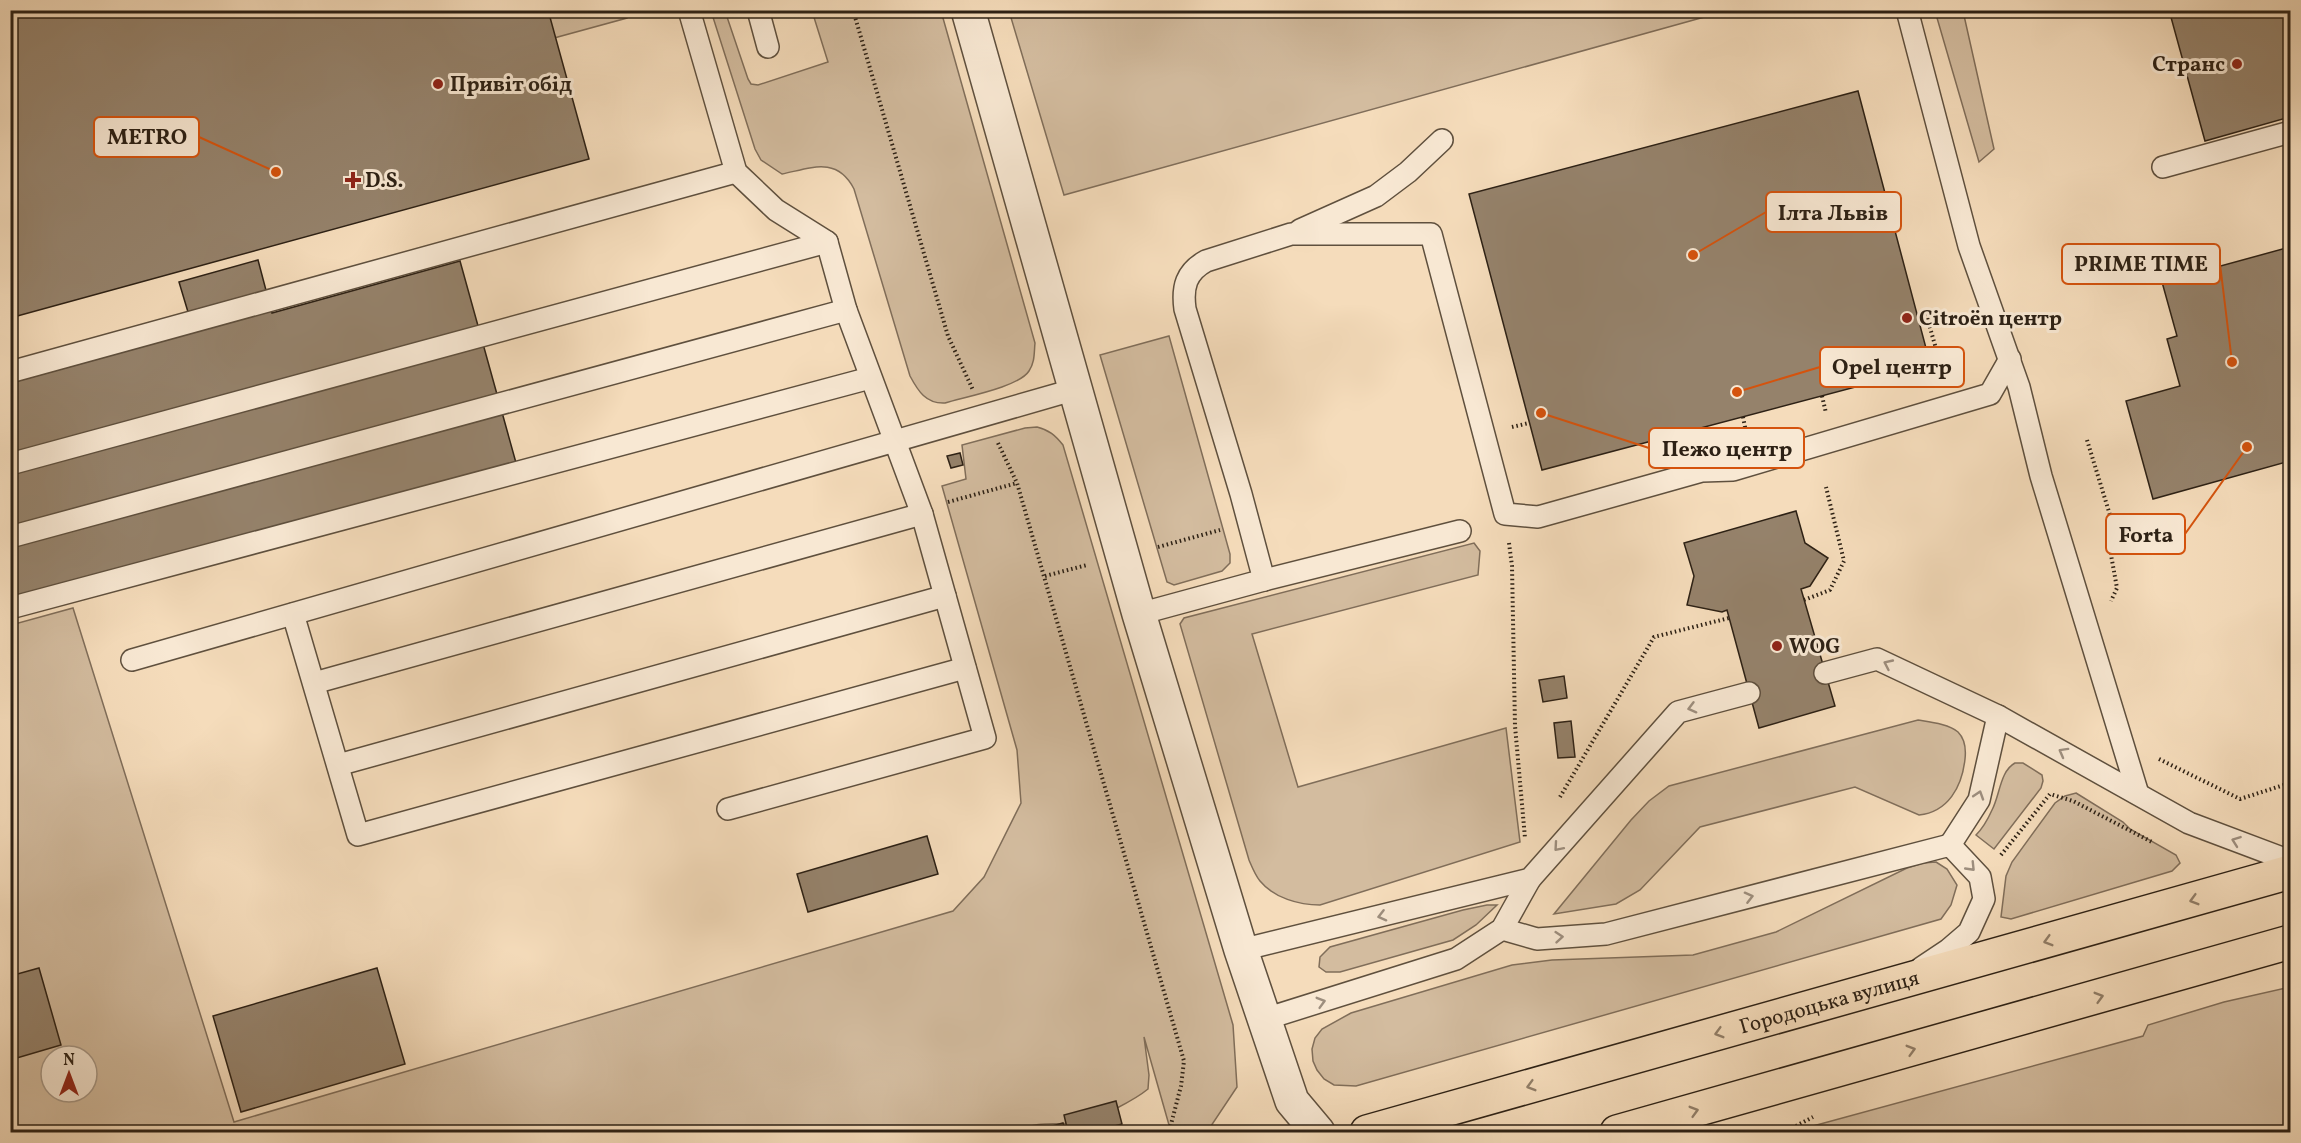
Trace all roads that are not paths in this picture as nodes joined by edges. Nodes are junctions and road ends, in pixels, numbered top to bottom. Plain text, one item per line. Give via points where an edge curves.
1 (689, 10) edge
2 (759, 10) edge
3 (968, 10) edge
4 (1907, 10) edge
5 (768, 47) dead end
6 (2290, 132) edge
7 (1442, 140) dead end
8 (2163, 167) dead end
9 (736, 172) junction
10 (1291, 234) junction
11 (826, 242) junction
12 (846, 310) junction
13 (2010, 359) junction
14 (10, 372) edge
15 (870, 378) junction
16 (1076, 389) junction
17 (894, 442) junction
18 (10, 464) edge
19 (922, 514) junction
20 (1460, 531) dead end
21 (10, 537) edge
22 (1264, 579) junction
23 (945, 596) junction
24 (10, 608) edge
25 (293, 614) junction
26 (1138, 614) junction
27 (132, 660) dead end
28 (965, 668) junction
29 (1825, 673) dead end
30 (314, 683) junction
31 (1749, 693) dead end
32 (1998, 716) junction
33 (338, 765) junction
34 (2138, 794) junction
35 (728, 809) dead end
36 (1950, 845) junction
37 (2290, 861) edge
38 (2290, 872) edge
39 (1530, 879) junction
40 (1502, 929) junction
41 (2290, 942) edge
42 (1241, 950) junction
43 (1897, 984) junction
44 (1265, 1019) junction
45 (1318, 1132) edge
46 (1367, 1132) edge
47 (1617, 1132) edge

1 - 9 lane
2 - 5 lane
3 - 16 street
4 - 13 lane via 1969,246
6 - 8 lane
7 - 10 lane via 1376,196
9 - 11 lane via 776,210
9 - 14 lane
10 - 13 lane via 1431,234 1505,514 1538,517 1702,471 1732,470 1990,394
10 - 22 lane via 1206,261 1194,268 1183,294
11 - 12 lane
11 - 18 lane
12 - 15 lane
12 - 21 lane
13 - 34 lane via 2041,476
15 - 17 lane
15 - 24 lane
16 - 17 lane
16 - 26 street
17 - 19 lane
17 - 25 lane
19 - 23 lane
19 - 30 lane
20 - 22 lane
22 - 26 lane
23 - 28 lane
23 - 33 lane
25 - 27 lane
25 - 30 lane
26 - 42 street
28 - 33 lane via 358,835
28 - 35 lane via 985,738
32 -> 29 lane via 1877,659
30 - 33 lane
31 -> 39 lane via 1677,712
34 -> 32 lane
36 -> 32 lane via 1979,800
37 -> 34 lane via 2189,824
40 -> 36 lane via 1537,939 1606,934
36 -> 43 lane via 1980,877 1984,898 1969,932
38 -> 43 main road, Городоцька вулиця
39 - 40 lane
39 -> 42 lane
44 -> 40 lane via 1456,958
47 -> 41 main road
42 - 44 street
43 -> 46 main road, Городоцька вулиця
44 - 45 street via 1292,1101

